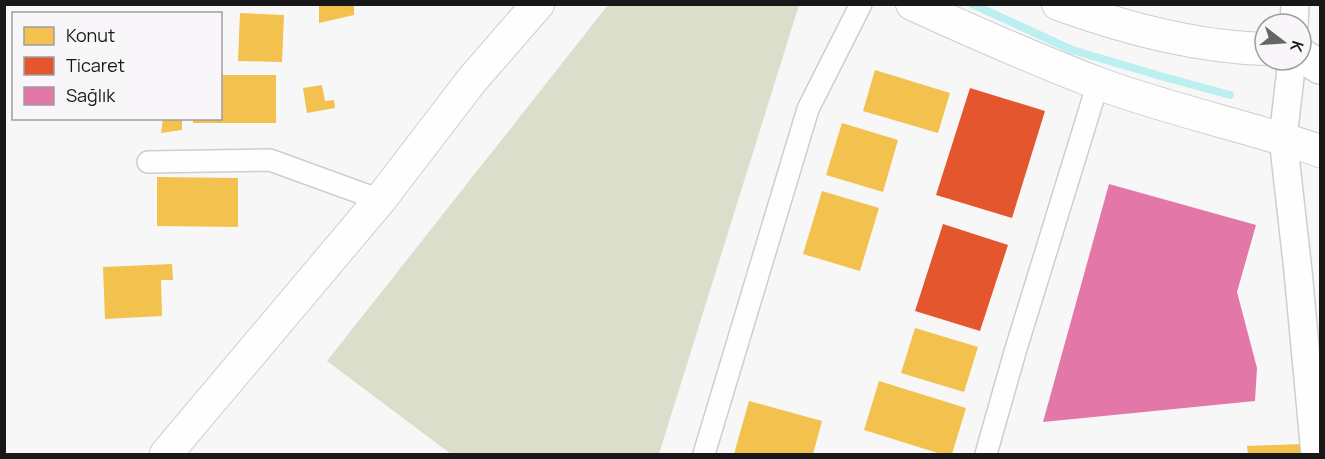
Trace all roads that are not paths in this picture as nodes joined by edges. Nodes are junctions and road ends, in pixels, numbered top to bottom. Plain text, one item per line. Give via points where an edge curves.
1 (538, 4) edge
2 (861, 4) edge
3 (912, 4) edge
4 (1058, 4) edge
5 (1253, 49) edge
6 (1291, 72) edge
7 (1098, 83) junction
8 (1283, 138) junction
9 (1320, 151) edge
10 (148, 162) dead end
11 (380, 200) junction
12 (166, 454) edge
13 (704, 454) edge
14 (986, 454) edge
15 (1315, 454) edge

1 - 11 main road via 472,80
2 - 13 street via 808,109
3 - 7 main road
4 - 5 main road via 1105,21 1194,42
6 - 8 street
7 - 8 main road
7 - 14 street
8 - 9 main road
8 - 15 street
10 - 11 street via 270,160
11 - 12 main road

